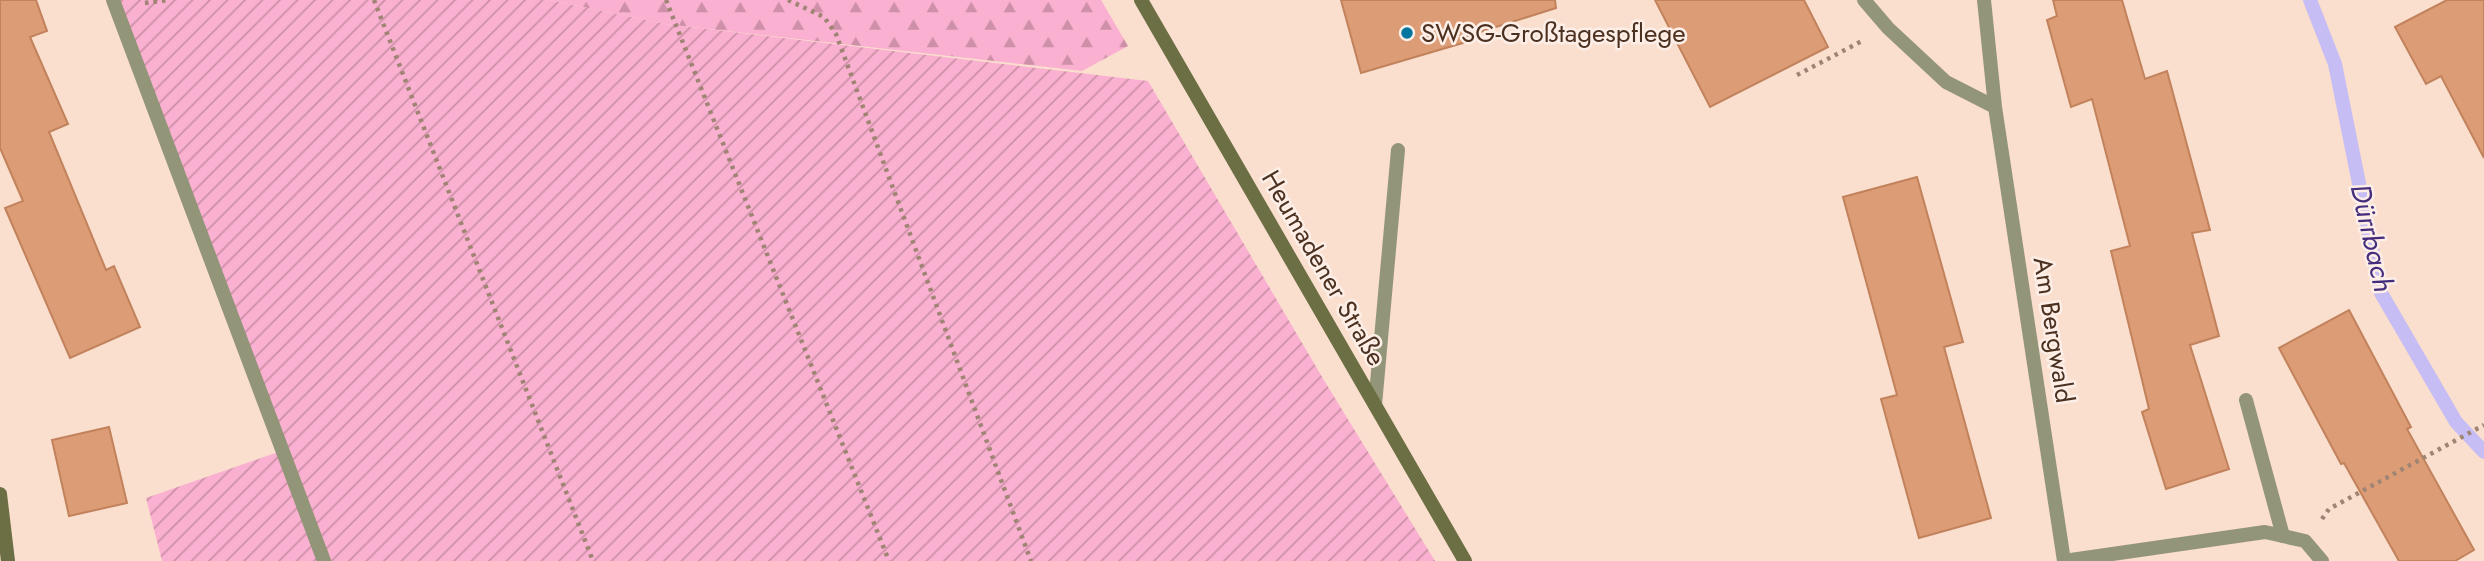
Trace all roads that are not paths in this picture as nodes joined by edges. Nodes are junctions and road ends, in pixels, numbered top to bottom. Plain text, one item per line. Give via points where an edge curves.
1 (113, 0) edge
2 (1141, 0) edge
3 (1864, 0) edge
4 (1984, 0) edge
5 (1995, 107) junction
6 (1398, 150) dead end
7 (2246, 400) dead end
8 (1375, 405) junction
9 (0, 495) edge
10 (2283, 536) junction
11 (8, 561) edge
12 (324, 561) edge
13 (1465, 561) edge
14 (2064, 561) edge
15 (2322, 561) edge

1 - 12 street
2 - 8 main road, Heumadener Straße
3 - 5 street via 1946,82
4 - 5 street, Am Bergwald
5 - 14 street, Am Bergwald
6 - 8 street
7 - 10 street
8 - 13 main road, Heumadener Straße
9 - 11 main road
10 - 14 street via 2265,532
10 - 15 street via 2305,541

